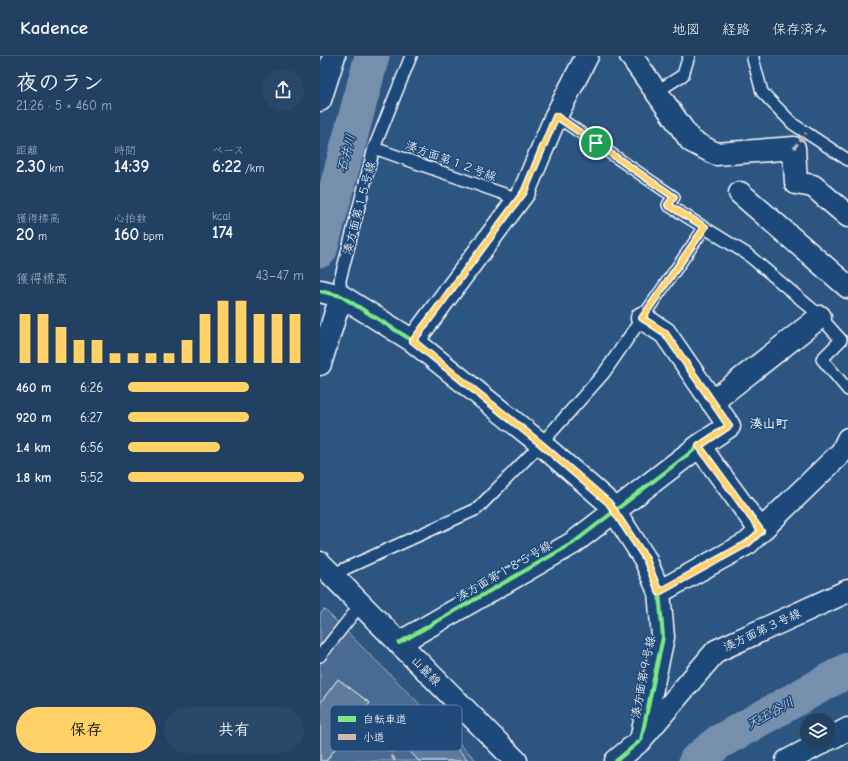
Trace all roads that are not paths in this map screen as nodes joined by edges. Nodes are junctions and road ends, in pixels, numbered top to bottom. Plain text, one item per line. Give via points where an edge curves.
1 (334, 56) edge
2 (411, 56) edge
3 (587, 56) edge
4 (630, 56) edge
5 (688, 56) edge
6 (753, 56) edge
7 (656, 92) junction
8 (320, 100) edge
9 (556, 116) junction
10 (374, 148) junction
11 (848, 160) edge
12 (740, 193) dead end
13 (518, 199) junction
14 (848, 216) edge
15 (705, 227) junction
16 (848, 287) edge
17 (320, 291) edge
18 (341, 296) junction
19 (820, 317) junction
20 (642, 318) junction
21 (413, 341) junction
22 (320, 364) edge
23 (848, 390) edge
24 (712, 402) junction
25 (848, 439) edge
26 (541, 444) junction
27 (699, 446) junction
28 (614, 511) junction
29 (761, 531) junction
30 (326, 569) edge
31 (848, 591) edge
32 (659, 592) junction
33 (361, 604) junction
34 (399, 643) junction
35 (320, 656) edge
36 (460, 705) edge
37 (462, 707) edge
38 (848, 729) edge
39 (836, 735) edge
40 (641, 740) junction
41 (810, 749) edge
42 (516, 761) edge
43 (616, 761) edge
44 (789, 761) edge

1 - 8 street
2 - 10 lane, 湊方面第１５号線
3 - 9 street
4 - 7 street
5 - 7 lane via 683,75
6 - 11 lane via 762,92 793,124
7 - 14 street via 691,141 716,154 794,148 796,184 813,186
9 - 13 street via 524,192
9 - 15 lane via 674,197 668,205
10 - 13 lane, 湊方面第１２号線
10 - 18 lane, 湊方面第１５号線 via 340,280
12 - 16 street
13 - 21 street
15 - 19 lane via 747,254
15 - 20 lane
17 - 18 street, 湊方面第９号線
18 - 21 street, 湊方面第９号線
18 - 22 street, 湊方面第１５号線
19 - 23 lane via 841,340 822,359
19 - 24 street
20 - 24 street via 665,333
20 - 26 lane via 604,373
21 - 26 street, 湊方面第９号線
24 - 27 street, 湊方面第１８５号線 via 729,426
25 - 29 street via 842,452
26 - 28 street, 湊方面第９号線 via 609,503
26 - 30 lane via 477,509
27 - 28 street, 湊方面第１８５号線
27 - 29 street
28 - 32 street, 湊方面第９号線 via 646,559
28 - 34 street, 湊方面第１８５号線 via 573,543
29 - 32 street via 748,543
30 - 33 street, 山麓線
31 - 40 street, 湊方面第３号線 via 716,651
32 - 40 street, 湊方面第９号線 via 663,637
33 - 34 street, 山麓線
33 - 35 lane
34 - 36 street, 山麓線
37 - 42 street, 山麓線
38 - 39 street
40 - 43 street
41 - 44 street

